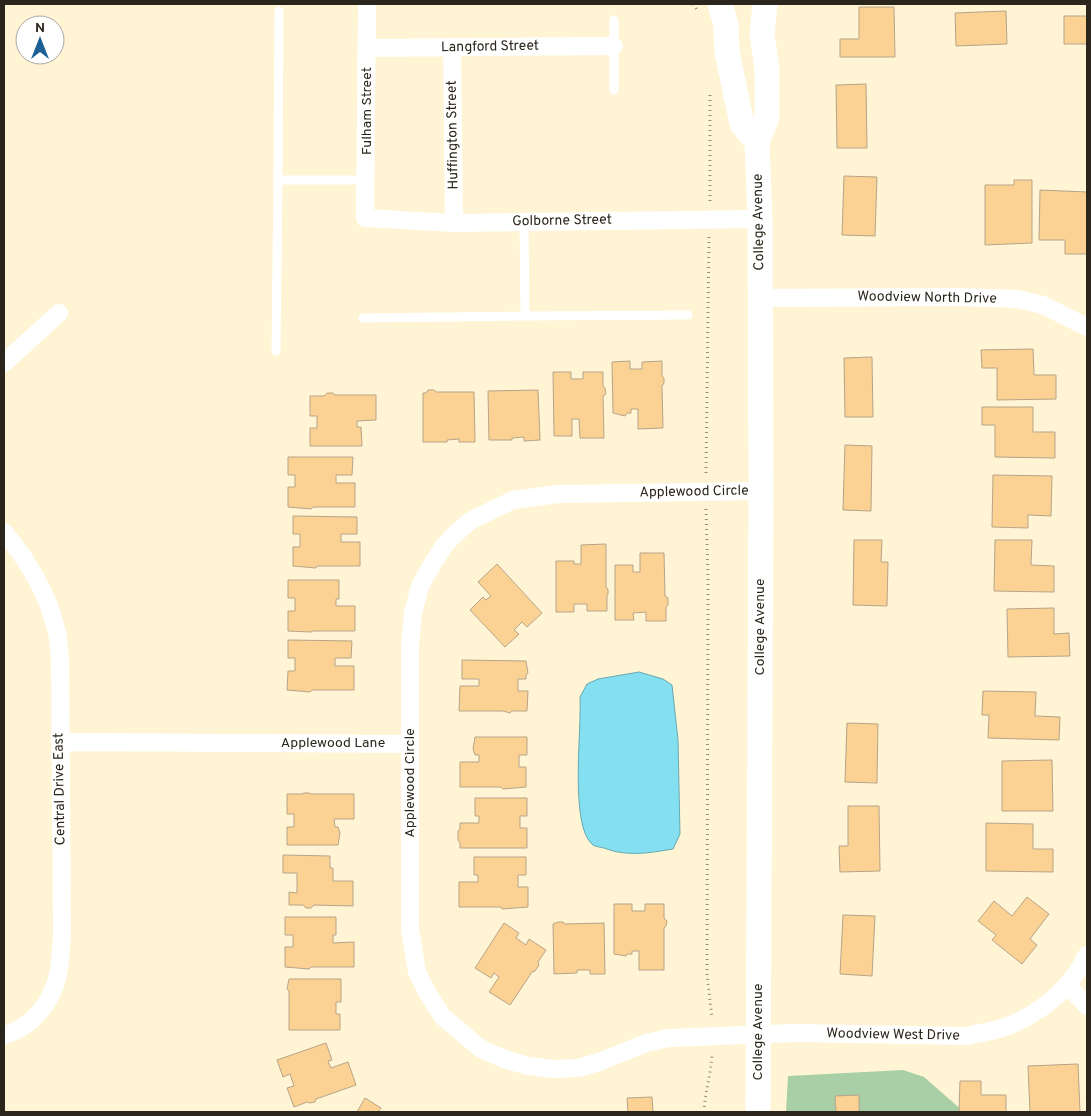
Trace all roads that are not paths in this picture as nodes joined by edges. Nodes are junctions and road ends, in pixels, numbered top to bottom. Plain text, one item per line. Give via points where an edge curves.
1 (367, 4) edge
2 (720, 4) edge
3 (765, 4) edge
4 (279, 11) dead end
5 (614, 20) dead end
6 (614, 46) junction
7 (367, 48) junction
8 (452, 48) junction
9 (614, 90) dead end
10 (757, 142) junction
11 (278, 180) junction
12 (366, 180) junction
13 (365, 218) joint
14 (760, 219) junction
15 (524, 221) junction
16 (454, 223) junction
17 (761, 298) junction
18 (59, 313) dead end
19 (688, 315) dead end
20 (525, 316) junction
21 (364, 318) dead end
22 (1087, 327) edge
23 (276, 350) dead end
24 (4, 364) edge
25 (761, 490) junction
26 (4, 532) edge
27 (60, 742) junction
28 (410, 744) junction
29 (1087, 954) edge
30 (1068, 986) junction
31 (1087, 1006) edge
32 (758, 1034) junction
33 (4, 1035) edge
34 (758, 1112) edge

1 - 7 street, Fulham Street
2 - 10 main road via 742,124
3 - 10 main road, College Avenue via 762,34 767,69 767,117
4 - 11 lane
5 - 6 lane
6 - 8 street, Langford Street
6 - 9 lane
7 - 8 street, Langford Street
7 - 12 street, Fulham Street
8 - 16 street, Huffington Street
10 - 14 main road, College Avenue
11 - 12 lane
11 - 23 lane
12 - 13 street, Fulham Street
13 - 16 street, Golborne Street
14 - 15 street, Golborne Street
14 - 17 main road, College Avenue
15 - 16 street, Golborne Street
15 - 20 lane
17 - 22 street, Woodview North Drive via 1018,299 1043,305
17 - 25 main road, College Avenue
18 - 24 street
19 - 20 lane
20 - 21 lane
25 - 28 street, Applewood Circle via 558,494 513,500 470,521 444,546 420,586 410,645
25 - 32 main road, College Avenue
26 - 27 street, Central Drive East via 32,572 56,629 60,660
27 - 28 street, Applewood Lane
27 - 33 street, Central Drive East via 62,932 58,975 46,1004 30,1022
28 - 32 street, Applewood Circle via 410,929 417,972 450,1024 480,1048 504,1059 554,1069 578,1068 668,1038
29 - 30 street, Woodview West Drive
30 - 31 street
30 - 32 street, Woodview West Drive via 1040,1009 1013,1025 965,1036
32 - 34 main road, College Avenue

